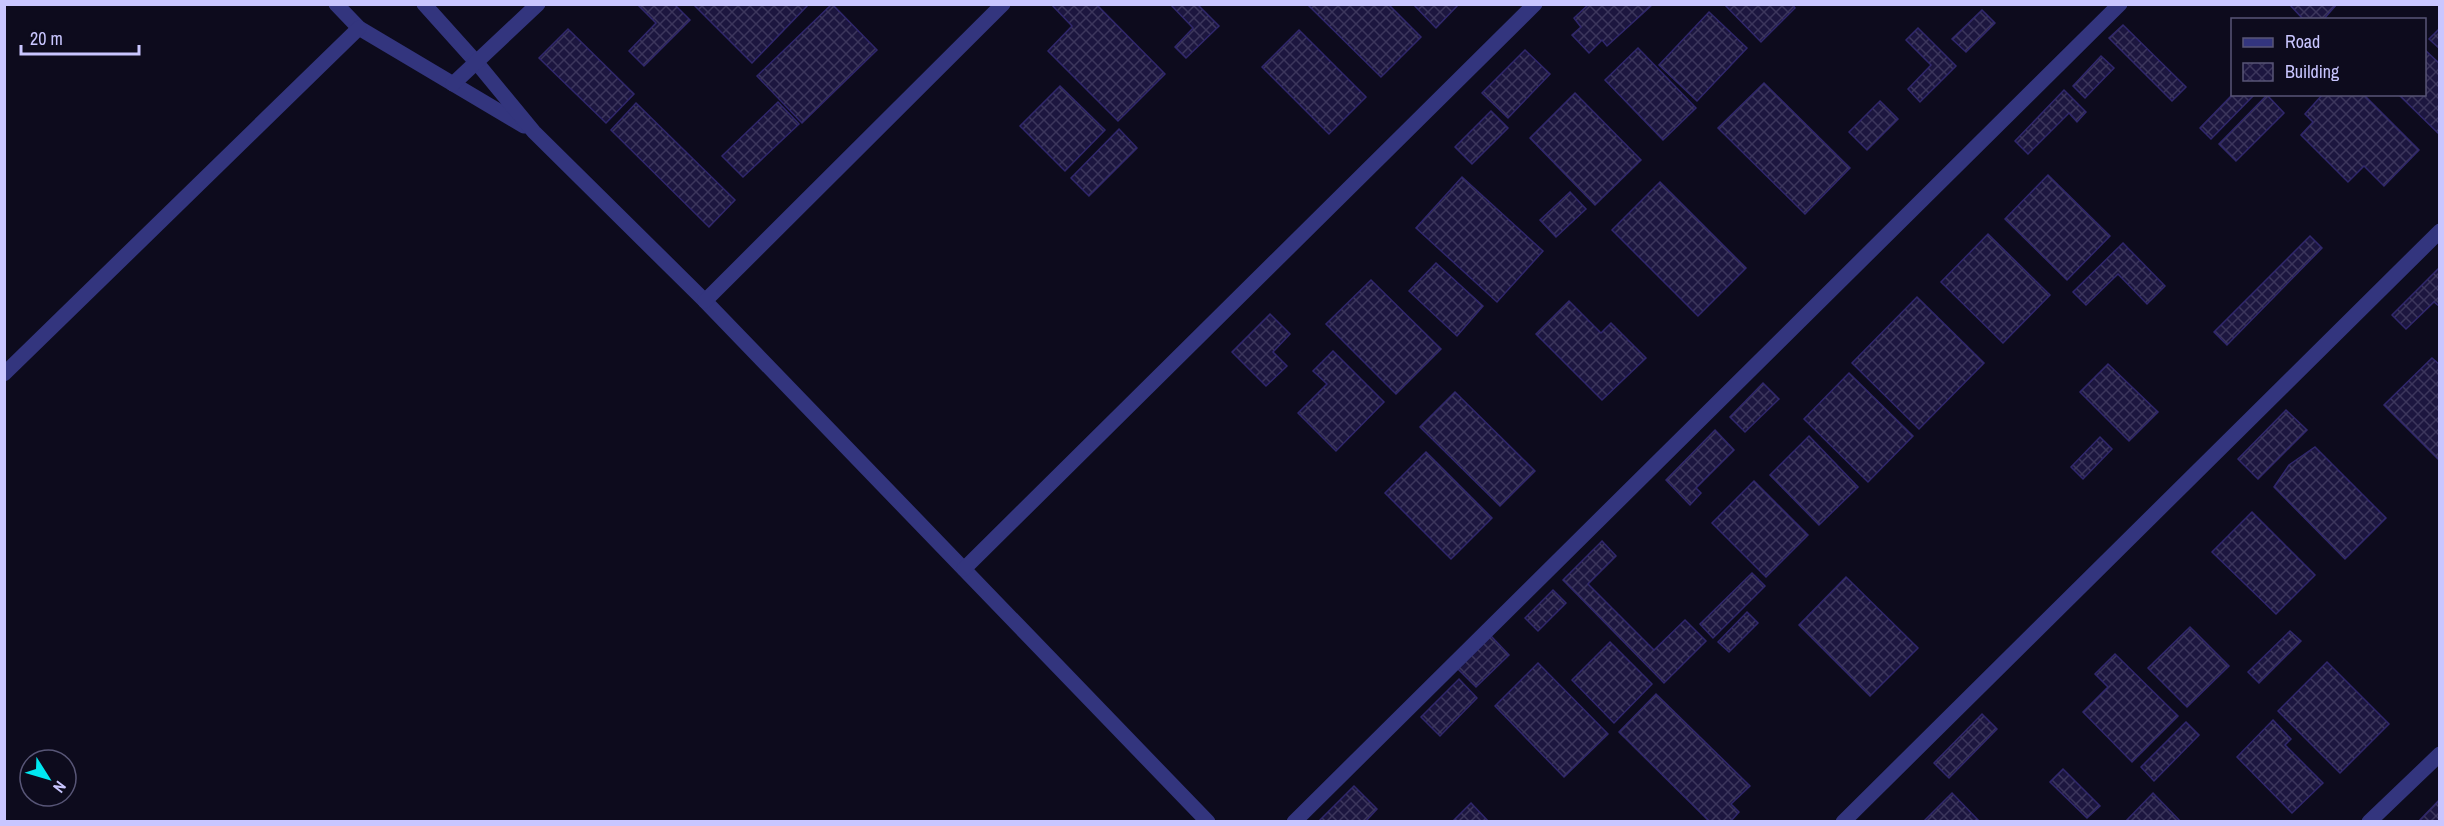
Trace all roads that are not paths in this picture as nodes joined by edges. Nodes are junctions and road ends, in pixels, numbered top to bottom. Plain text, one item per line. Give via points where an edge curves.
1 (336, 4) edge
2 (423, 4) edge
3 (538, 4) edge
4 (1003, 4) edge
5 (1535, 4) edge
6 (2120, 4) edge
7 (359, 28) junction
8 (477, 63) junction
9 (453, 84) junction
10 (534, 132) junction
11 (2439, 231) edge
12 (705, 301) junction
13 (4, 374) edge
14 (964, 569) junction
15 (2439, 754) edge
16 (1208, 822) edge
17 (1294, 822) edge
18 (1844, 822) edge
19 (2369, 822) edge

1 - 7 street
2 - 8 street
3 - 8 street
4 - 12 street
5 - 14 street
6 - 17 street
7 - 9 street
7 - 13 street
8 - 9 street
8 - 10 street
9 - 10 street
10 - 12 street
11 - 18 street
12 - 14 street
14 - 16 street
15 - 19 street

